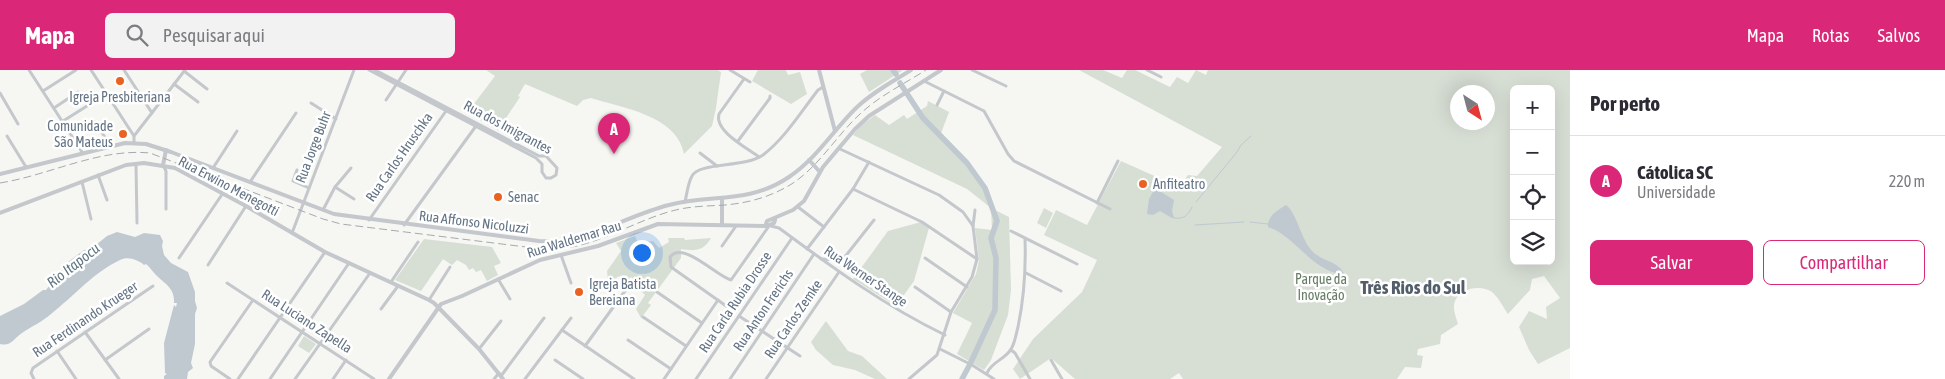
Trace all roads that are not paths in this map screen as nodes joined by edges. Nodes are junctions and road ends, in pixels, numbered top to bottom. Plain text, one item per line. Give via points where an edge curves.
1 (76, 70) edge
2 (92, 70) edge
3 (124, 70) edge
4 (354, 70) edge
5 (369, 70) edge
6 (375, 70) edge
7 (406, 70) edge
8 (730, 70) edge
9 (819, 70) edge
10 (911, 70) edge
11 (941, 70) edge
12 (972, 70) edge
13 (1147, 70) edge
14 (32, 71) edge
15 (184, 71) edge
16 (1153, 71) edge
17 (1161, 77) dead end
18 (744, 79) junction
19 (924, 81) junction
20 (750, 82) dead end
21 (397, 83) junction
22 (174, 84) junction
23 (1006, 86) dead end
24 (823, 87) junction
25 (207, 89) dead end
26 (944, 90) junction
27 (43, 91) junction
28 (78, 92) dead end
29 (0, 93) edge
30 (770, 96) dead end
31 (386, 100) dead end
32 (198, 102) dead end
33 (311, 103) dead end
34 (937, 105) dead end
35 (87, 106) dead end
36 (54, 108) junction
37 (447, 109) junction
38 (152, 113) junction
39 (296, 114) dead end
40 (336, 119) junction
41 (94, 121) dead end
42 (63, 122) junction
43 (18, 124) dead end
44 (476, 126) junction
45 (52, 128) dead end
46 (237, 131) dead end
47 (835, 131) junction
48 (7, 136) dead end
49 (134, 136) junction
50 (738, 141) junction
51 (134, 143) junction
52 (110, 146) junction
53 (840, 148) junction
54 (166, 150) junction
55 (82, 152) junction
56 (700, 153) dead end
57 (760, 157) junction
58 (809, 160) junction
59 (1118, 161) dead end
60 (869, 162) junction
61 (136, 163) junction
62 (164, 165) junction
63 (717, 166) junction
64 (26, 167) junction
65 (213, 168) junction
66 (351, 168) dead end
67 (297, 170) dead end
68 (820, 172) junction
69 (0, 174) edge
70 (98, 175) junction
71 (689, 180) dead end
72 (82, 182) junction
73 (250, 182) junction
74 (335, 187) junction
75 (309, 188) junction
76 (853, 189) junction
77 (223, 193) junction
78 (354, 199) dead end
79 (722, 199) junction
80 (107, 200) dead end
81 (684, 202) junction
82 (304, 203) junction
83 (1097, 203) junction
84 (246, 206) junction
85 (798, 206) junction
86 (166, 209) dead end
87 (1110, 209) dead end
88 (323, 210) junction
89 (974, 210) dead end
90 (0, 213) edge
91 (90, 219) dead end
92 (369, 220) junction
93 (874, 220) dead end
94 (137, 223) dead end
95 (770, 223) junction
96 (722, 224) junction
97 (737, 224) junction
98 (404, 225) junction
99 (973, 226) junction
100 (824, 227) junction
101 (1011, 232) dead end
102 (292, 233) junction
103 (792, 238) junction
104 (1025, 239) junction
105 (418, 242) dead end
106 (722, 246) dead end
107 (807, 249) junction
108 (324, 252) junction
109 (814, 254) junction
110 (561, 255) junction
111 (179, 258) dead end
112 (925, 258) dead end
113 (821, 259) junction
114 (977, 259) junction
115 (349, 264) junction
116 (1077, 264) dead end
117 (208, 265) dead end
118 (450, 267) dead end
119 (839, 272) junction
120 (370, 273) junction
121 (1026, 273) junction
122 (498, 279) junction
123 (633, 280) dead end
124 (391, 282) junction
125 (227, 283) dead end
126 (571, 283) dead end
127 (153, 286) dead end
128 (398, 286) junction
129 (915, 287) dead end
130 (966, 287) junction
131 (1061, 291) dead end
132 (657, 292) dead end
133 (510, 298) dead end
134 (253, 300) junction
135 (429, 300) junction
136 (718, 300) junction
137 (438, 307) junction
138 (728, 308) dead end
139 (381, 309) dead end
140 (952, 312) junction
141 (643, 316) dead end
142 (739, 316) junction
143 (281, 317) junction
144 (544, 318) dead end
145 (572, 318) dead end
146 (501, 320) dead end
147 (702, 323) junction
148 (150, 329) dead end
149 (562, 330) junction
150 (763, 330) junction
151 (303, 331) junction
152 (85, 332) junction
153 (945, 335) junction
154 (628, 340) dead end
155 (321, 343) junction
156 (585, 346) junction
157 (686, 346) junction
158 (788, 347) junction
159 (479, 349) junction
160 (940, 349) junction
161 (1011, 350) junction
162 (57, 352) junction
163 (800, 356) dead end
164 (105, 360) junction
165 (346, 360) junction
166 (556, 360) dead end
167 (1051, 360) dead end
168 (670, 369) junction
169 (986, 373) junction
170 (501, 376) edge
171 (368, 377) edge
172 (34, 379) edge
173 (76, 379) edge
174 (118, 379) edge
175 (230, 379) edge
176 (238, 379) edge
177 (270, 379) edge
178 (295, 379) edge
179 (333, 379) edge
180 (374, 379) edge
181 (389, 379) edge
182 (494, 379) edge
183 (525, 379) edge
184 (583, 379) edge
185 (634, 379) edge
186 (664, 379) edge
187 (696, 379) edge
188 (730, 379) edge
189 (766, 379) edge
190 (908, 379) edge
191 (994, 379) edge
192 (1030, 379) edge
193 (1062, 379) edge

1 - 27 street
2 - 49 street
3 - 38 street
4 - 40 street, Rua Jorge Buhr
5 - 21 street, Rua dos Imigrantes
6 - 21 street, Rua dos Imigrantes
7 - 21 street
8 - 18 street
9 - 24 street
10 - 47 street, Rua Affonso Nicoluzzi via 863,101
11 - 19 street, Rua Waldemar Rau
12 - 23 street
13 - 16 street
14 - 27 street
15 - 22 street
15 - 25 street
16 - 17 street
18 - 20 street
18 - 50 street via 719,114 718,121 720,127
19 - 26 street
19 - 53 street, Rua Waldemar Rau via 864,121
21 - 31 street
21 - 37 street, Rua dos Imigrantes
22 - 32 street
22 - 38 street
24 - 47 street
24 - 57 street
26 - 34 street
26 - 83 street via 984,111 1014,161
27 - 36 street
28 - 36 street
29 - 43 street
30 - 50 street
33 - 40 street
35 - 42 street
36 - 42 street
37 - 44 street, Rua dos Imigrantes
37 - 44 street, Rua dos Imigrantes via 538,156 546,156 557,168 556,175 546,178 538,160
37 - 92 street, Rua Carlos Hruschka
38 - 49 street
39 - 73 street
40 - 75 street, Rua Jorge Buhr
41 - 52 street
42 - 45 street
42 - 55 street
44 - 98 street
46 - 65 street
47 - 58 street, Rua Affonso Nicoluzzi
48 - 64 street
49 - 51 street
50 - 57 street
51 - 52 street, Rua Affonso Nicoluzzi
51 - 54 street, Rua Affonso Nicoluzzi
52 - 55 street, Rua Affonso Nicoluzzi
53 - 60 street
53 - 68 street, Rua Waldemar Rau
54 - 62 street
54 - 65 street, Rua Affonso Nicoluzzi
55 - 64 street, Rua Affonso Nicoluzzi
56 - 63 street
57 - 63 street via 736,165
58 - 68 street
58 - 79 street, Rua Affonso Nicoluzzi via 790,177 772,186
59 - 83 street
60 - 76 street
60 - 99 street via 951,203 966,215
61 - 62 street, Rua Erwino Menegotti
61 - 70 street, Rua Erwino Menegotti
61 - 94 street
62 - 77 street, Rua Erwino Menegotti
62 - 86 street
63 - 81 street via 693,173
64 - 69 street, Rua Affonso Nicoluzzi
65 - 73 street, Rua Affonso Nicoluzzi
66 - 74 street
67 - 75 street via 292,181
68 - 85 street, Rua Waldemar Rau via 808,196
70 - 72 street, Rua Erwino Menegotti
70 - 80 street
71 - 81 street
72 - 90 street, Rua Erwino Menegotti
72 - 91 street
73 - 82 street, Rua Affonso Nicoluzzi
74 - 78 street
74 - 88 street
75 - 82 street, Rua Jorge Buhr
76 - 100 street
76 - 114 street via 922,222
77 - 84 street, Rua Erwino Menegotti
77 - 111 street
79 - 81 street, Rua Affonso Nicoluzzi
79 - 96 street
81 - 98 street, Rua Affonso Nicoluzzi via 657,208 563,241
82 - 88 street, Rua Affonso Nicoluzzi
82 - 102 street, Rua Jorge Buhr
83 - 87 street
84 - 102 street, Rua Erwino Menegotti
84 - 117 street
85 - 95 street, Rua Waldemar Rau
85 - 100 street
88 - 92 street, Rua Affonso Nicoluzzi
89 - 99 street
92 - 98 street, Rua Affonso Nicoluzzi
93 - 113 street via 843,259
95 - 97 street, Rua Waldemar Rau
95 - 103 street, Rua Werner Stange
95 - 136 street via 731,280 684,253 672,254 669,260 671,267
96 - 97 street, Rua Waldemar Rau
96 - 110 street, Rua Waldemar Rau via 658,224 598,246
97 - 106 street
99 - 114 street
100 - 107 street
101 - 104 street
102 - 108 street, Rua Erwino Menegotti
103 - 107 street, Rua Werner Stange
103 - 142 street, Rua Carla Rubia Drosse
104 - 116 street
104 - 121 street
105 - 124 street
107 - 109 street, Rua Werner Stange
108 - 115 street, Rua Erwino Menegotti
108 - 143 street
109 - 113 street, Rua Werner Stange
109 - 150 street, Rua Anton Frerichs
110 - 122 street, Rua Waldemar Rau via 540,260
110 - 126 street
112 - 130 street
113 - 119 street, Rua Werner Stange
114 - 130 street
115 - 120 street, Rua Erwino Menegotti
115 - 151 street
118 - 135 street
119 - 153 street, Rua Werner Stange via 885,304
119 - 158 street, Rua Carlos Zemke
120 - 124 street, Rua Erwino Menegotti
120 - 155 street
121 - 131 street
121 - 161 street via 1021,312
122 - 133 street
122 - 137 street, Rua Waldemar Rau
123 - 156 street
124 - 128 street, Rua Erwino Menegotti
125 - 134 street, Rua Luciano Zapella
127 - 152 street, Rua Ferdinando Krueger
128 - 135 street, Rua Erwino Menegotti
128 - 139 street
129 - 140 street
130 - 140 street
132 - 147 street
134 - 143 street, Rua Luciano Zapella
134 - 175 street via 210,363
135 - 137 street, Rua Erwino Menegotti
136 - 138 street
136 - 147 street
137 - 159 street, Rua Erwino Menegotti
137 - 181 street
140 - 153 street
141 - 157 street
142 - 150 street
142 - 187 street, Rua Carla Rubia Drosse
143 - 151 street, Rua Luciano Zapella
143 - 176 street
144 - 170 street
145 - 149 street
146 - 159 street
147 - 157 street
148 - 164 street
149 - 156 street
149 - 183 street
150 - 158 street
150 - 188 street, Rua Anton Frerichs
151 - 155 street, Rua Luciano Zapella
151 - 177 street
152 - 162 street, Rua Ferdinando Krueger
152 - 164 street
153 - 160 street
154 - 168 street
155 - 165 street, Rua Luciano Zapella
155 - 178 street
156 - 185 street
157 - 168 street
158 - 163 street
158 - 189 street, Rua Carlos Zemke
159 - 170 street, Rua Erwino Menegotti
160 - 169 street
160 - 190 street via 932,361
161 - 169 street via 993,363
161 - 192 street
162 - 172 street, Rua Ferdinando Krueger via 33,368
162 - 173 street
164 - 174 street
165 - 171 street, Rua Luciano Zapella
165 - 179 street
166 - 184 street
167 - 193 street
168 - 186 street
169 - 191 street
170 - 182 street
171 - 180 street, Rua Luciano Zapella

